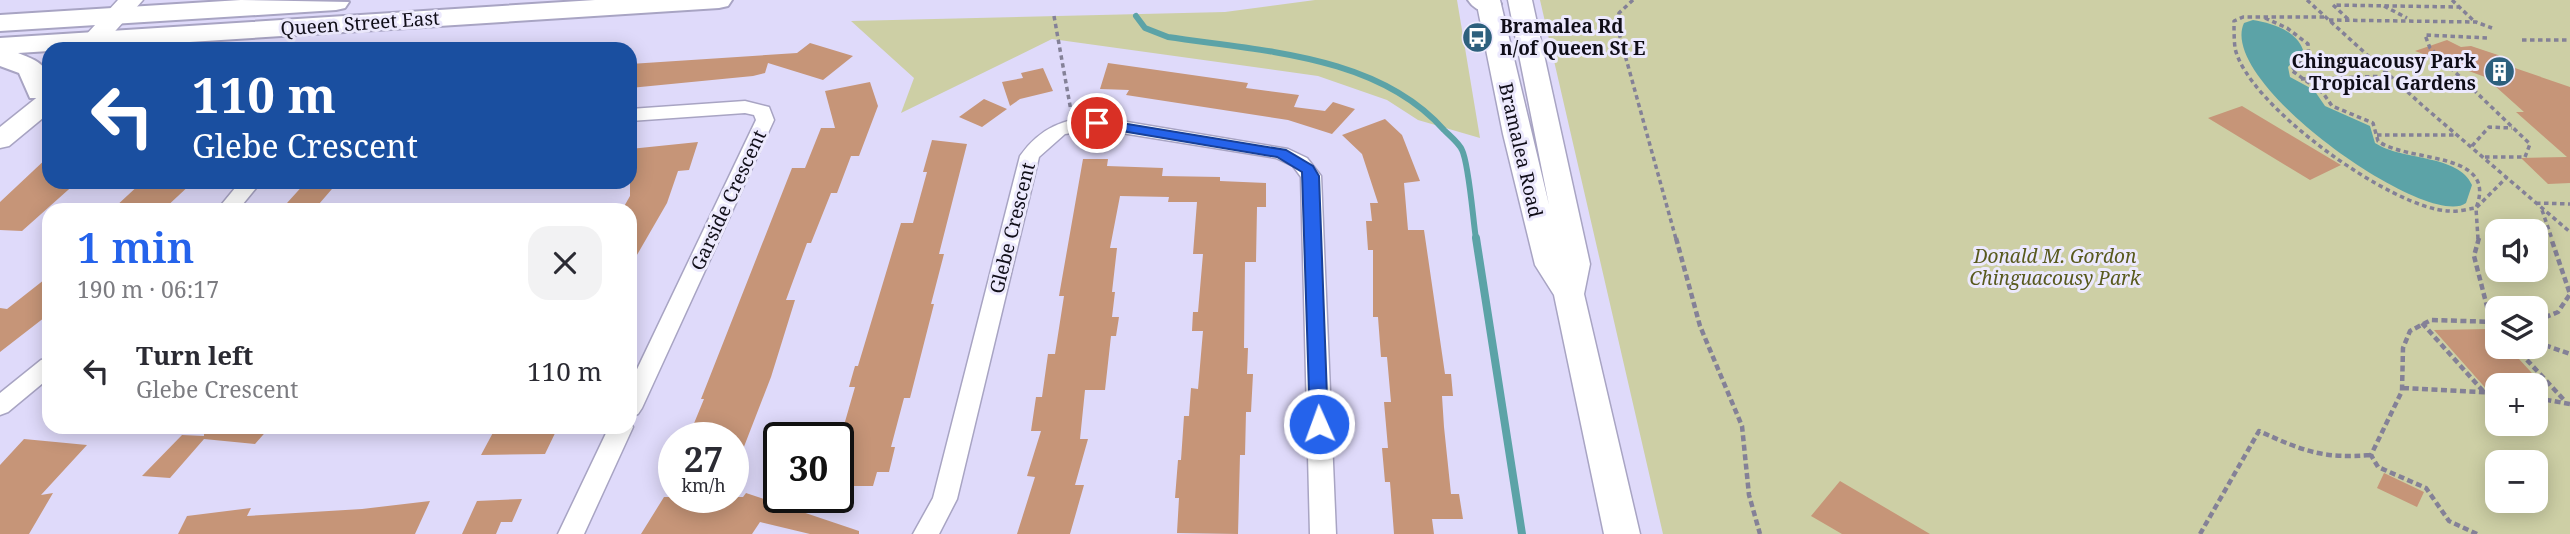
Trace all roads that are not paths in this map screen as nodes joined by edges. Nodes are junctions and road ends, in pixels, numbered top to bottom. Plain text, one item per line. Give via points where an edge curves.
1 (92, 0) edge
2 (366, 0) edge
3 (719, 0) edge
4 (1520, 0) edge
5 (1486, 1) edge
6 (236, 13) edge
7 (118, 26) edge
8 (2, 30) edge
9 (180, 42) edge
10 (0, 56) edge
11 (42, 89) edge
12 (42, 98) edge
13 (637, 115) edge
14 (0, 140) edge
15 (245, 189) edge
16 (233, 203) edge
17 (1569, 294) junction
18 (42, 372) edge
19 (637, 393) edge
20 (0, 406) edge
21 (618, 434) edge
22 (571, 534) edge
23 (926, 534) edge
24 (1323, 534) edge
25 (1622, 534) edge

1 - 8 main road
2 - 6 main road, Queen Street East
3 - 6 main road, Queen Street East
4 - 17 main road, Bramalea Road via 1575,264
5 - 17 main road, Bramalea Road via 1549,265
6 - 7 main road, Queen Street East
6 - 9 main road
7 - 8 main road, Queen Street East
10 - 11 main road via 31,68
12 - 14 main road
13 - 19 street, Garside Crescent via 745,107 762,111 765,120
15 - 16 street
17 - 25 main road, Bramalea Road
18 - 20 street
21 - 22 street
23 - 24 street, Glebe Crescent via 945,499 1030,156 1043,138 1073,123 1281,153 1307,169 1311,176

